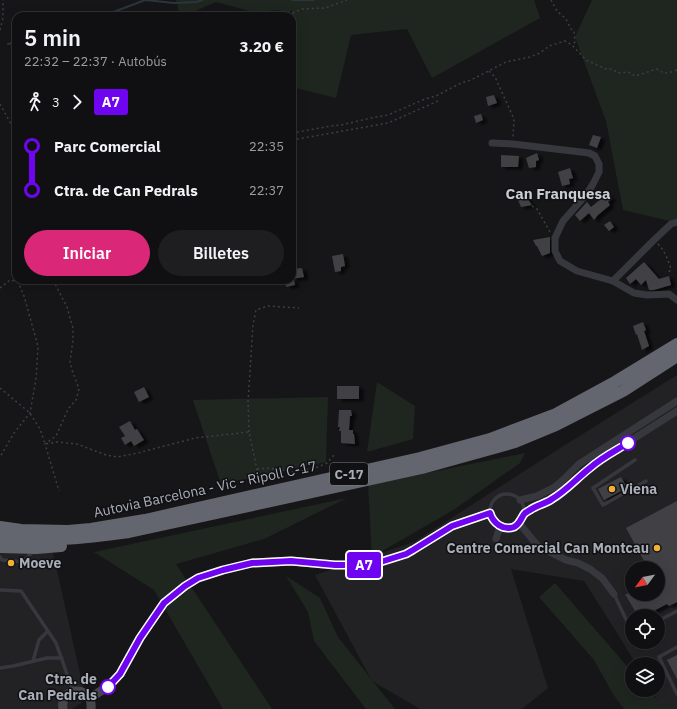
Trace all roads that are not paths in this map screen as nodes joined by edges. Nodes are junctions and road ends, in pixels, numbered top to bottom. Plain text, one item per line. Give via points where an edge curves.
1 (492, 144) dead end
2 (677, 222) edge
3 (613, 281) junction
4 (677, 300) edge
5 (677, 344) edge
6 (677, 356) edge
7 (677, 401) edge
8 (677, 411) edge
9 (635, 460) dead end
10 (646, 481) dead end
11 (520, 500) junction
12 (490, 513) junction
13 (524, 514) junction
14 (519, 523) junction
15 (500, 526) junction
16 (0, 527) edge
17 (129, 532) junction
18 (0, 536) edge
19 (496, 538) dead end
20 (0, 547) edge
21 (36, 548) junction
22 (0, 557) edge
23 (0, 590) edge
24 (614, 594) joint
25 (677, 611) edge
26 (625, 617) edge
27 (665, 617) edge
28 (48, 631) junction
29 (677, 647) edge
30 (62, 658) junction
31 (33, 661) junction
32 (0, 668) edge
33 (73, 691) junction
34 (677, 694) edge
35 (90, 698) junction
36 (63, 709) edge
37 (91, 709) edge

1 - 3 street via 513,144 589,153 595,156 599,172 586,195 563,221 555,238 555,251 560,261 577,271
2 - 3 street via 671,224
3 - 4 street via 634,293 669,294
5 - 16 highway, Autovia Barcelona - Vic - Ripoll C-17 / C-17 via 556,414 490,439 420,458 145,520 91,529 21,530
6 - 17 highway, Autovia Barcelona - Vic - Ripoll C-17 / C-17 via 623,391 556,425 515,442 422,468
7 - 11 street via 579,464 555,487 537,496
8 - 13 street via 591,466 552,500
9 - 10 lane via 593,488 603,505
11 - 12 lane via 511,494 500,495 492,503
11 - 13 lane
12 - 15 lane via 495,523
12 - 35 street via 452,526 406,554 374,564 335,565 291,561 252,563 198,578 164,603 120,674 107,687
13 - 14 lane
14 - 15 lane via 513,527
14 - 24 street via 537,545 566,560 590,568 602,578
15 - 19 street
17 - 18 highway, Autovia Barcelona - Vic - Ripoll C-17 / C-17 via 57,540
17 - 21 highway via 117,540
20 - 21 highway
21 - 22 lane via 23,562 2,560
23 - 28 lane via 21,592
24 - 26 lane
25 - 27 lane
28 - 30 lane
28 - 31 lane via 39,640
29 - 34 lane via 658,657
30 - 31 lane
30 - 33 lane
31 - 32 lane
33 - 35 street via 83,692
33 - 36 street via 64,698
35 - 37 street

